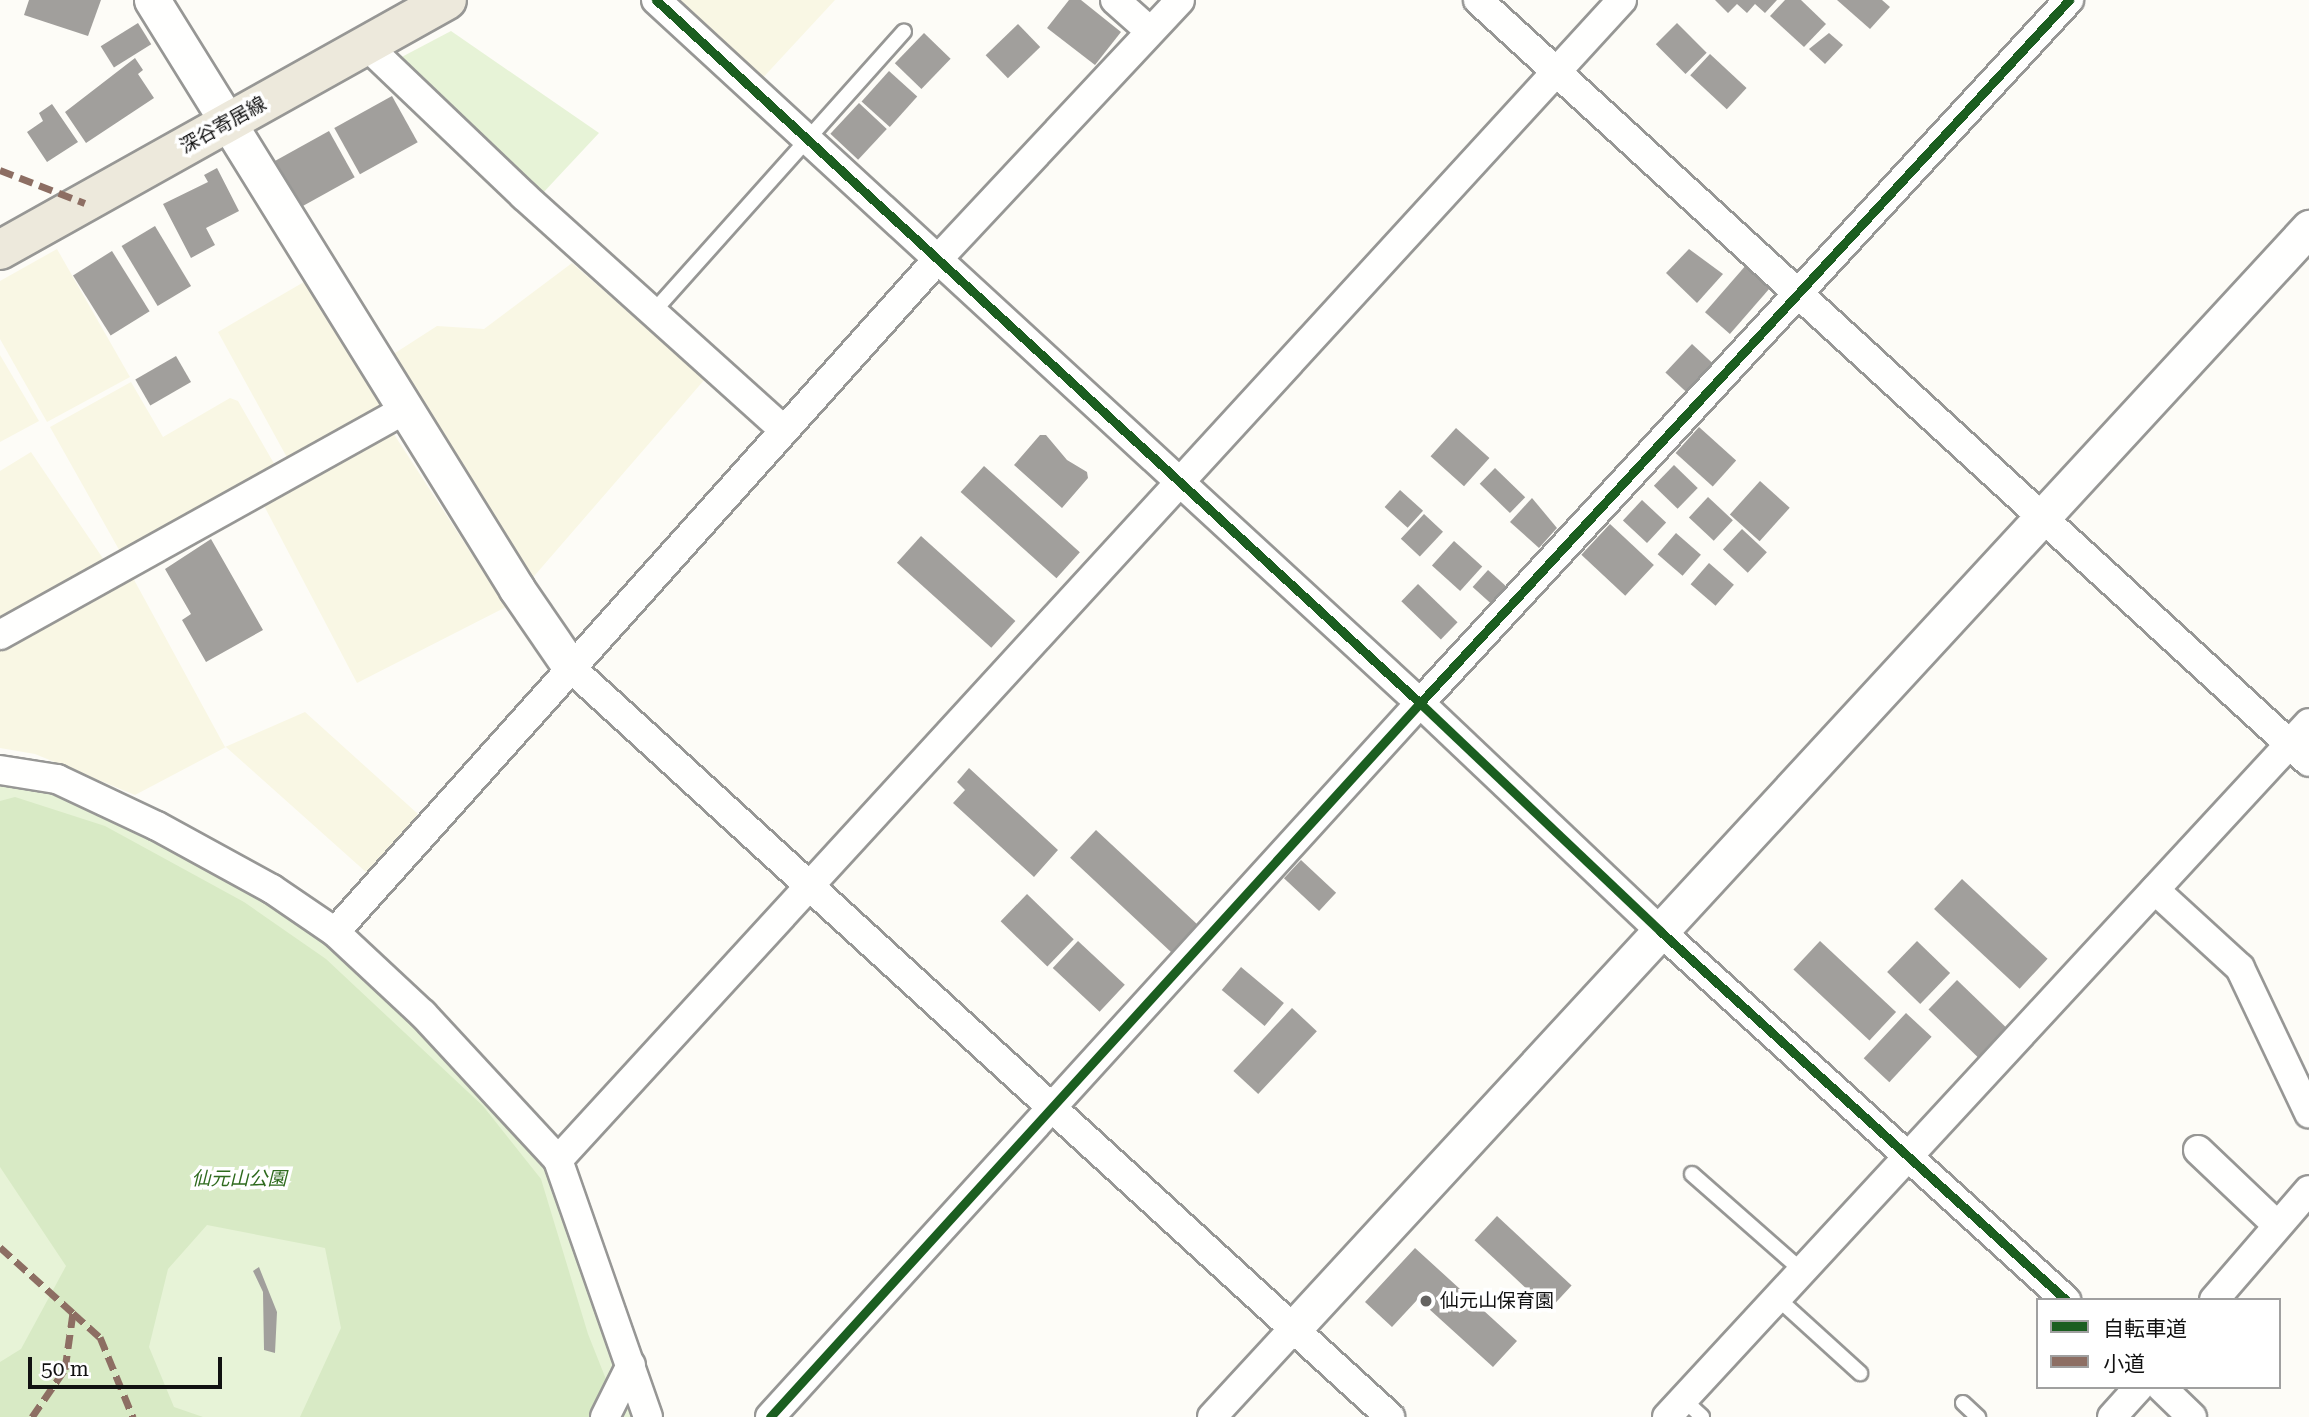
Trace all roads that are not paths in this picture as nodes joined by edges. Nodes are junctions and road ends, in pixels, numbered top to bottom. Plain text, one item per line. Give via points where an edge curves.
1 (152, 0) edge
2 (447, 0) edge
3 (656, 0) edge
4 (1115, 0) edge
5 (1180, 0) edge
6 (1478, 0) edge
7 (1622, 0) edge
8 (2069, 0) edge
9 (904, 31) dead end
10 (1150, 31) junction
11 (366, 45) junction
12 (1555, 71) junction
13 (226, 124) junction
14 (808, 139) junction
15 (2309, 228) edge
16 (0, 250) edge
17 (938, 259) junction
18 (1798, 294) junction
19 (654, 311) junction
20 (406, 409) junction
21 (784, 430) junction
22 (1178, 482) junction
23 (2041, 520) junction
24 (0, 635) edge
25 (571, 667) junction
26 (1420, 703) junction
27 (2303, 743) edge
28 (0, 770) edge
29 (811, 887) junction
30 (2155, 890) junction
31 (1660, 931) junction
32 (335, 932) junction
33 (1049, 1108) junction
34 (2309, 1113) edge
35 (2198, 1150) dead end
36 (1906, 1154) junction
37 (558, 1160) junction
38 (1692, 1174) dead end
39 (2309, 1190) edge
40 (2277, 1225) junction
41 (1800, 1269) junction
42 (1775, 1296) junction
43 (2064, 1298) edge
44 (2216, 1298) edge
45 (1294, 1328) junction
46 (631, 1365) junction
47 (1860, 1373) dead end
48 (2136, 1389) edge
49 (2163, 1389) edge
50 (1963, 1403) dead end
51 (1684, 1411) edge
52 (605, 1417) edge
53 (648, 1417) edge
54 (770, 1417) edge
55 (1212, 1417) edge
56 (1390, 1417) edge
57 (1978, 1417) edge
58 (2112, 1417) edge
59 (2192, 1417) edge

1 - 13 street
2 - 11 main road, 深谷寄居線
3 - 14 street
4 - 10 street
5 - 10 street
6 - 12 street
7 - 12 street
8 - 18 street
9 - 14 lane
10 - 17 street
11 - 13 main road, 深谷寄居線
11 - 19 street via 524,196
12 - 18 street
12 - 22 street
13 - 16 main road, 深谷寄居線
13 - 20 street
14 - 17 street
14 - 19 lane
15 - 23 street
17 - 21 street
17 - 22 street
18 - 23 street
18 - 26 street
19 - 21 street
20 - 24 street
20 - 25 street via 516,589
21 - 25 street
22 - 26 street
22 - 29 street
23 - 27 street
23 - 31 street
25 - 29 street
25 - 32 street
26 - 31 street
26 - 33 street
27 - 30 street
28 - 32 street via 57,779 157,826 272,889
29 - 33 street
29 - 37 street
30 - 34 street via 2240,968
30 - 36 street
31 - 36 street
31 - 45 street
32 - 37 street via 423,1014
33 - 45 street
33 - 54 street
35 - 40 street
36 - 41 street
36 - 43 street
37 - 46 street
38 - 41 lane
39 - 40 street
40 - 44 street
41 - 42 street
42 - 47 lane
42 - 51 street
45 - 55 street
45 - 56 street
46 - 52 street
46 - 53 street
48 - 58 street
49 - 59 street
50 - 57 lane

